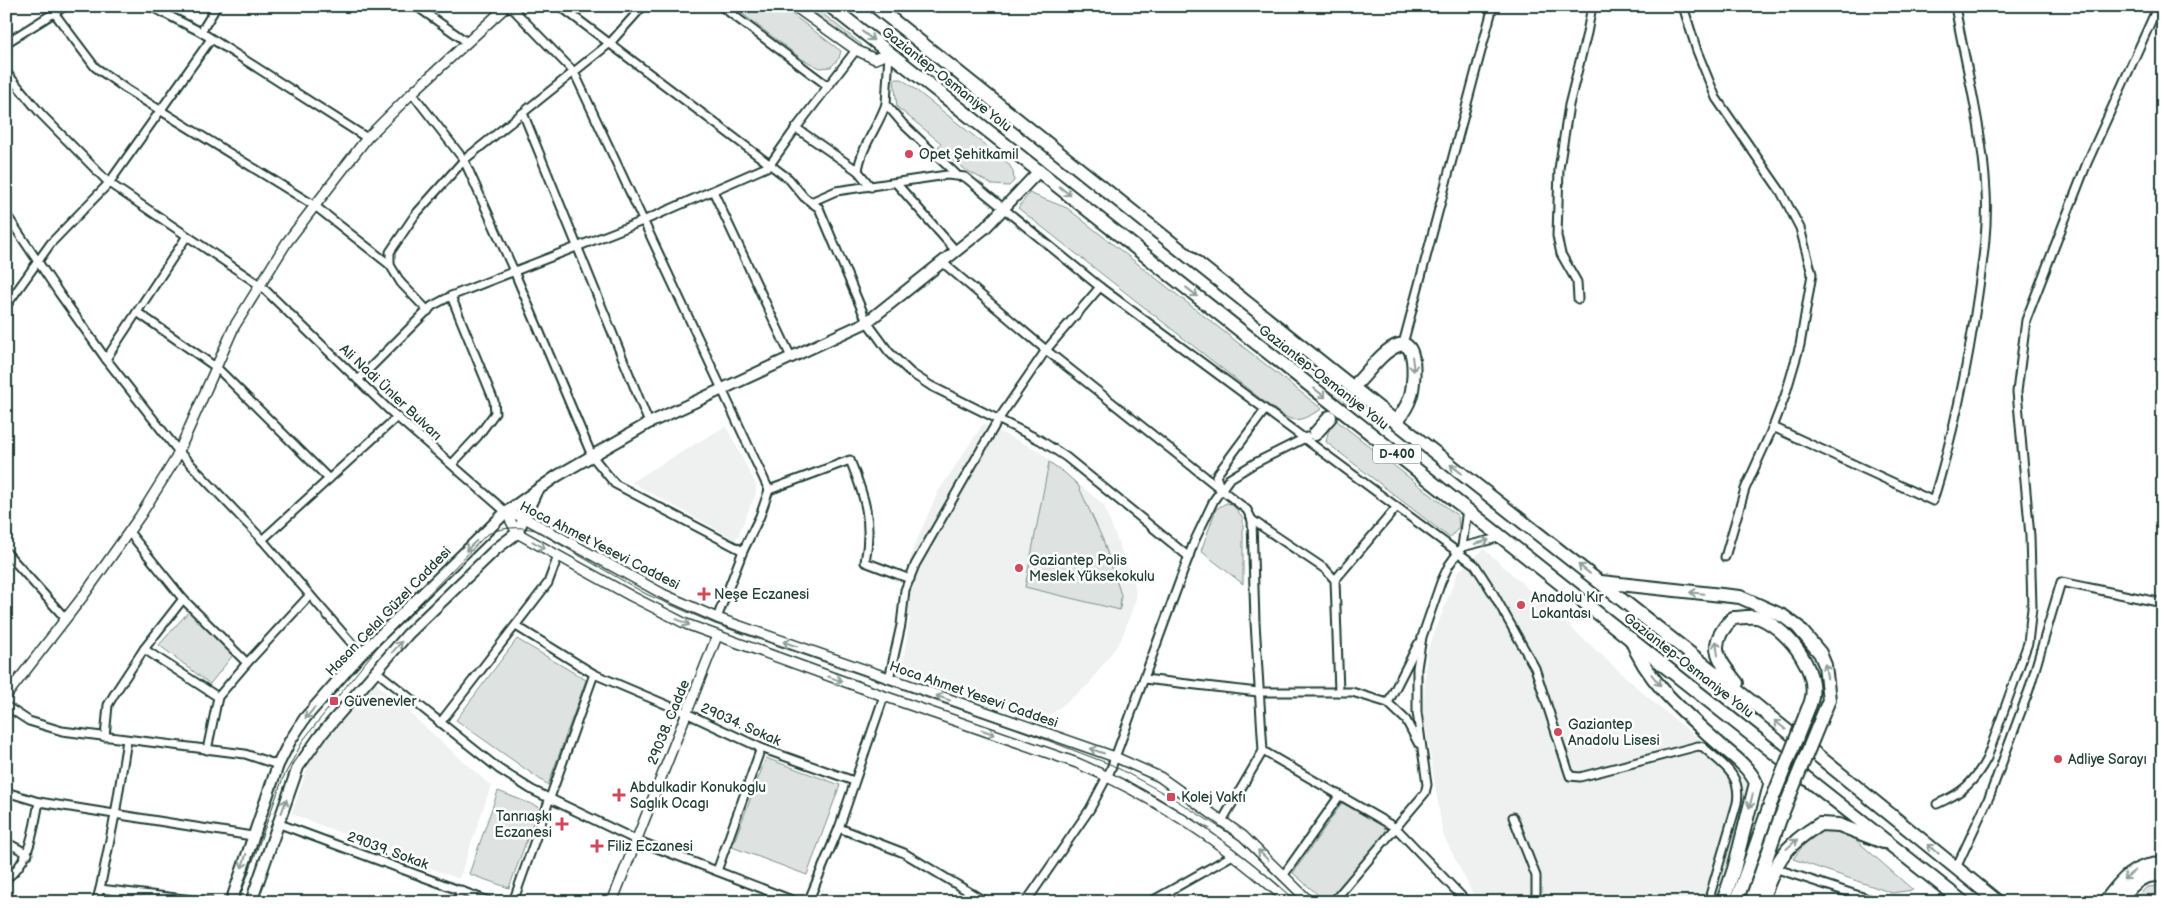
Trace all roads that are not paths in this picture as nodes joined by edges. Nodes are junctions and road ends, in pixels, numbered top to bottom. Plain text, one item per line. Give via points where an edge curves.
1 (49, 6) edge
2 (65, 6) edge
3 (150, 6) edge
4 (217, 6) edge
5 (416, 6) edge
6 (509, 6) edge
7 (560, 6) edge
8 (643, 6) edge
9 (721, 6) edge
10 (794, 6) edge
11 (830, 6) edge
12 (875, 6) edge
13 (1493, 6) edge
14 (1592, 6) edge
15 (1683, 6) edge
16 (1954, 6) edge
17 (2158, 6) edge
18 (55, 14) junction
19 (201, 32) junction
20 (211, 38) junction
21 (467, 42) junction
22 (6, 43) edge
23 (610, 43) junction
24 (856, 50) junction
25 (889, 53) junction
26 (6, 72) edge
27 (574, 72) junction
28 (828, 86) junction
29 (412, 93) junction
30 (886, 104) junction
31 (161, 109) junction
32 (522, 113) junction
33 (796, 128) junction
34 (367, 138) junction
35 (464, 160) junction
36 (769, 166) junction
37 (858, 171) junction
38 (1039, 171) junction
39 (956, 174) junction
40 (896, 183) junction
41 (109, 184) junction
42 (871, 186) junction
43 (713, 191) junction
44 (811, 202) junction
45 (315, 206) junction
46 (1004, 208) junction
47 (6, 214) edge
48 (644, 221) junction
49 (187, 236) junction
50 (577, 247) junction
51 (956, 251) junction
52 (38, 259) junction
53 (942, 262) junction
54 (390, 265) junction
55 (514, 271) junction
56 (261, 286) junction
57 (1100, 287) junction
58 (451, 296) junction
59 (1578, 299) dead end
60 (6, 306) edge
61 (428, 311) junction
62 (137, 312) junction
63 (867, 322) junction
64 (1403, 344) junction
65 (1046, 350) junction
66 (791, 357) junction
67 (106, 359) junction
68 (218, 368) junction
69 (358, 380) junction
70 (1358, 382) tunnel mouth
71 (720, 389) junction
72 (1265, 410) junction
73 (397, 417) junction
74 (1330, 417) tunnel mouth
75 (998, 420) junction
76 (1396, 422) junction
77 (649, 423) junction
78 (1773, 427) junction
79 (1310, 436) junction
80 (179, 452) junction
81 (592, 456) junction
82 (452, 464) junction
83 (329, 478) junction
84 (538, 489) junction
85 (769, 490) junction
86 (1221, 490) junction
87 (1396, 508) junction
88 (1467, 510) junction
89 (506, 512) junction
90 (523, 517) junction
91 (1252, 520) junction
92 (128, 532) junction
93 (517, 533) junction
94 (1502, 537) junction
95 (262, 540) junction
96 (1460, 550) junction
97 (743, 551) junction
98 (6, 552) edge
99 (558, 556) junction
100 (1189, 557) junction
101 (1725, 557) dead end
102 (910, 579) junction
103 (1335, 580) junction
104 (1600, 582) junction
105 (310, 595) junction
106 (183, 599) junction
107 (2163, 603) edge
108 (717, 618) junction
109 (66, 619) junction
110 (516, 626) junction
111 (718, 636) junction
112 (1422, 637) junction
113 (1631, 639) junction
114 (144, 649) junction
115 (361, 654) junction
116 (247, 663) junction
117 (376, 670) junction
118 (594, 674) junction
119 (889, 679) junction
120 (1144, 679) junction
121 (1258, 692) junction
122 (1339, 692) junction
123 (6, 696) edge
124 (884, 696) junction
125 (218, 697) junction
126 (1388, 703) junction
127 (1753, 703) junction
128 (6, 706) edge
129 (686, 713) junction
130 (440, 723) junction
131 (106, 737) junction
132 (127, 740) junction
133 (1421, 747) junction
134 (761, 748) junction
135 (207, 750) junction
136 (1263, 751) junction
137 (1115, 757) junction
138 (278, 765) junction
139 (1107, 776) junction
140 (854, 781) junction
141 (6, 792) edge
142 (1340, 796) junction
143 (550, 799) junction
144 (39, 802) junction
145 (1937, 804) dead end
146 (115, 815) junction
147 (1513, 818) dead end
148 (1222, 821) junction
149 (277, 823) junction
150 (839, 828) junction
151 (1396, 828) junction
152 (252, 836) junction
153 (636, 840) junction
154 (6, 842) edge
155 (1894, 846) junction
156 (28, 854) junction
157 (1233, 855) junction
158 (2163, 864) edge
159 (1774, 868) junction
160 (1956, 868) junction
161 (717, 871) junction
162 (1283, 876) junction
163 (2163, 876) edge
164 (6, 879) edge
165 (100, 889) junction
166 (461, 890) junction
167 (96, 902) edge
168 (210, 902) edge
169 (231, 902) edge
170 (251, 902) edge
171 (457, 902) edge
172 (491, 902) edge
173 (513, 902) edge
174 (612, 902) edge
175 (797, 902) edge
176 (808, 902) edge
177 (986, 902) edge
178 (1026, 902) edge
179 (1150, 902) edge
180 (1288, 902) edge
181 (1310, 902) edge
182 (1333, 902) edge
183 (1466, 902) edge
184 (1536, 902) edge
185 (1708, 902) edge
186 (1723, 902) edge
187 (1736, 902) edge
188 (1751, 902) edge
189 (1761, 902) edge
190 (1878, 902) edge
191 (1963, 902) edge
192 (1998, 902) edge
193 (2105, 902) edge
194 (2119, 902) edge

1 - 18 street
2 - 18 street
3 - 19 street
4 - 19 street
5 - 21 street
6 - 21 street
6 - 27 street
7 - 23 street
8 - 23 street
9 - 28 street
10 - 24 street
11 -> 25 highway, Gaziantep-Osmaniye Yolu / D-400
12 - 76 highway, Gaziantep-Osmaniye Yolu / D-400
13 - 64 street
14 - 59 street via 1559,169 1557,236 1561,254 1577,282
15 - 78 street via 1716,98 1781,192 1800,228 1812,274 1800,345
16 - 78 street via 1984,166 1986,233 1960,401 1933,500
17 - 145 street via 2087,162 2026,320 2017,392 2030,544 2032,608 2028,643 1980,771 1958,795
18 - 22 street
18 - 31 street via 95,66
19 - 20 street
20 - 31 street
20 - 34 street
21 - 29 street
23 - 27 street
23 - 36 street
24 - 25 street via 875,59
24 - 28 street
25 - 30 street
25 - 38 highway, Gaziantep-Osmaniye Yolu / D-400
26 - 41 street, Ali Nadi Ünler Bulvarı via 41,114
27 - 32 street
27 - 48 street
28 - 33 street
29 - 34 street
29 - 35 street
30 - 37 street via 860,158
30 - 39 street
31 - 41 street
31 - 45 street
32 - 35 street
32 - 50 street
33 - 36 street
33 - 37 street
34 - 45 street
35 - 54 street via 415,215 390,252
35 - 55 street
36 - 43 street
36 - 44 street via 790,179
37 - 42 street
38 - 46 main road, Hasan Celal Güzel Caddesi
38 -> 88 highway, Gaziantep-Osmaniye Yolu / D-400
39 - 40 street
39 - 46 street via 965,177
40 - 42 street
40 - 51 street
41 - 49 street, Ali Nadi Ünler Bulvarı
41 - 52 street
42 - 44 street via 836,191
43 - 48 street
43 - 66 street
44 - 63 street via 819,208
45 - 54 street
45 - 56 street via 287,242
46 - 51 main road, Hasan Celal Güzel Caddesi via 986,228
46 - 57 street
47 - 52 street
48 - 50 street
48 - 71 street
49 - 56 street, Ali Nadi Ünler Bulvarı
49 - 62 street
50 - 55 street
50 - 77 street
51 - 53 main road, Hasan Celal Güzel Caddesi
52 - 60 street
52 - 67 street via 58,293
53 - 63 main road, Hasan Celal Güzel Caddesi
53 - 65 street
54 - 61 street via 401,283
55 - 58 street
55 - 81 street
56 - 68 street via 234,327
56 - 69 street, Ali Nadi Ünler Bulvarı
57 - 65 street
57 - 72 street
58 - 61 street
58 - 82 street via 494,401 495,413
61 - 69 street
62 - 67 street
62 - 68 street
63 - 66 main road, Hasan Celal Güzel Caddesi
63 - 75 street via 889,352 911,373
64 - 70 highway via 1388,350
64 -> 76 highway via 1411,352 1414,386
65 - 75 street
65 - 86 street
66 - 71 main road, Hasan Celal Güzel Caddesi
67 - 80 street
68 - 80 street
68 - 83 street
69 - 73 street, Ali Nadi Ünler Bulvarı
71 - 77 main road, Hasan Celal Güzel Caddesi
71 - 85 street
72 - 79 street
72 - 86 street via 1216,476
73 - 82 street, Ali Nadi Ünler Bulvarı
73 - 83 street
74 - 79 highway
75 - 100 street via 1040,440 1066,457
75 - 102 street
104 -> 76 highway, Gaziantep-Osmaniye Yolu / D-400
77 - 81 main road, Hasan Celal Güzel Caddesi
78 - 101 street via 1745,489
79 - 86 street via 1255,463 1229,480
79 - 87 street
80 - 92 street
80 - 95 street
81 - 84 main road, Hasan Celal Güzel Caddesi
81 - 97 street via 616,484
82 - 89 street, Ali Nadi Ünler Bulvarı
83 - 95 street
84 - 89 main road, Hasan Celal Güzel Caddesi
84 - 90 main road
85 - 97 street
85 - 102 street via 850,460 869,521 865,562
86 - 91 street via 1246,510
86 - 100 street
87 - 96 street
87 - 103 street
88 - 94 highway, Gaziantep-Osmaniye Yolu / D-400
88 - 96 street
89 - 90 street, Hoca Ahmet Yesevi Caddesi
89 - 93 street, Hoca Ahmet Yesevi Caddesi
89 -> 115 main road, Hasan Celal Güzel Caddesi
90 - 93 main road
90 - 108 street, Hoca Ahmet Yesevi Caddesi via 663,594
91 - 103 street via 1325,569
91 - 121 street
92 - 106 street
92 - 109 street
93 -> 99 street, Hoca Ahmet Yesevi Caddesi
117 -> 93 main road via 408,634 496,549
96 -> 94 street
94 - 113 highway, Gaziantep-Osmaniye Yolu / D-400
95 - 105 street
96 - 112 street via 1442,582
96 - 185 street via 1493,593 1535,668 1570,776 1580,777 1698,746 1734,775 1737,803
97 - 108 street
98 - 109 street
99 - 110 street via 548,583
99 -> 111 street, Hoca Ahmet Yesevi Caddesi via 686,624
100 - 120 street
102 - 119 street via 905,590
103 - 122 street
104 - 127 highway, Gaziantep-Osmaniye Yolu / D-400
188 -> 104 highway, bridge via 1780,818 1829,700 1825,665 1820,653 1783,616 1740,597
105 - 115 street
105 - 116 street
106 - 114 street
106 - 116 street
107 - 160 street via 2061,582 2029,690 1990,795
119 -> 108 street, Hoca Ahmet Yesevi Caddesi
109 - 123 street
110 - 118 street, 29034. Sokak
110 - 130 street
111 -> 124 street, Hoca Ahmet Yesevi Caddesi
111 - 129 street, 29038. Cadde
112 - 126 street
112 - 133 street via 1417,668
113 - 155 highway, Gaziantep-Osmaniye Yolu / D-400
113 -> 186 highway via 1638,658 1677,705 1756,782
114 - 125 street
114 - 131 street via 108,705
115 -> 138 main road, Hasan Celal Güzel Caddesi via 305,718
116 - 125 street
117 - 130 street
149 -> 117 main road via 298,767
118 - 129 street, 29034. Sokak
118 - 143 street
137 -> 119 street, Hoca Ahmet Yesevi Caddesi
120 - 121 street
120 - 137 street
121 - 122 street
121 - 136 street
122 - 126 street via 1352,692
124 -> 139 street, Hoca Ahmet Yesevi Caddesi
124 - 140 street
125 - 135 street
126 - 133 street via 1406,720
160 -> 127 highway, Gaziantep-Osmaniye Yolu / D-400
127 -> 187 highway, bridge via 1724,667 1716,649 1716,639 1733,618 1758,617 1779,629 1805,660 1813,678 1814,699 1770,805
128 - 131 street via 29,721 62,731
129 - 134 street, 29034. Sokak
129 - 153 street, 29038. Cadde
130 - 143 street via 499,769
131 - 132 street
132 - 135 street
132 - 146 street
133 - 151 street via 1427,785 1425,793
134 - 140 street, 29034. Sokak
134 - 161 street
135 - 138 street via 245,754
136 - 142 street
136 - 148 street
137 - 139 street
137 - 148 street, Hoca Ahmet Yesevi Caddesi via 1160,777
138 - 152 main road, Hasan Celal Güzel Caddesi
139 - 157 street, Hoca Ahmet Yesevi Caddesi via 1184,821
139 - 178 street via 1090,809
140 - 150 street
141 - 144 street
142 - 151 street
142 - 162 street
143 - 153 street
143 - 173 street
144 - 146 street
144 - 156 street
146 - 152 street
146 - 165 street
147 - 184 street via 1536,876
162 -> 148 street, Hoca Ahmet Yesevi Caddesi via 1243,836
149 - 166 street, 29039. Sokak
149 - 170 main road
150 - 176 street
150 - 177 street via 904,853
151 - 182 street
151 - 183 street
152 -> 169 main road, Hasan Celal Güzel Caddesi
153 - 161 street
153 - 174 street, 29038. Cadde
154 - 156 street
159 -> 155 highway via 1784,851 1820,824 1839,825
155 - 191 highway, Gaziantep-Osmaniye Yolu / D-400
156 - 164 street via 16,872
157 - 179 street
157 - 180 street, Hoca Ahmet Yesevi Caddesi
158 -> 193 highway via 2138,868 2126,875
159 - 189 highway
159 - 190 street
160 - 192 highway, Gaziantep-Osmaniye Yolu / D-400
161 - 175 street
162 - 181 street, Hoca Ahmet Yesevi Caddesi
163 - 194 highway via 2142,878
165 - 167 street
165 - 168 street
166 - 171 street
166 - 172 street, 29039. Sokak

